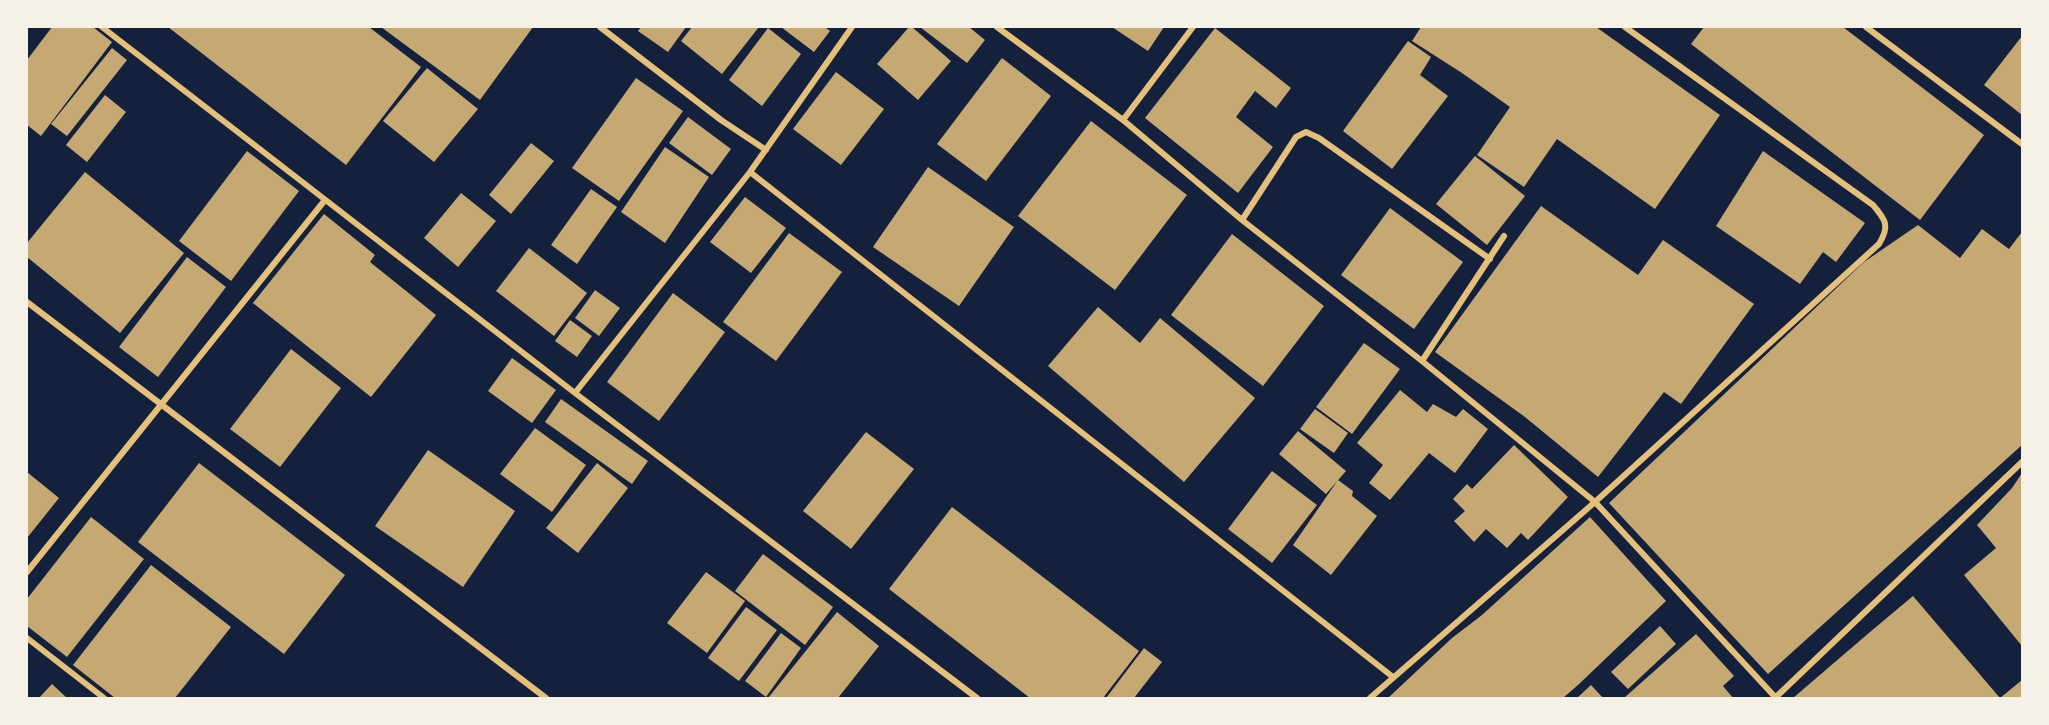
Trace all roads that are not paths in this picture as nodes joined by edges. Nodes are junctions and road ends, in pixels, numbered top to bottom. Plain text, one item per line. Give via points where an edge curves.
1 (102, 27) edge
2 (600, 27) edge
3 (852, 27) edge
4 (997, 27) edge
5 (1193, 27) edge
6 (1625, 27) edge
7 (1866, 27) edge
8 (1123, 120) junction
9 (2022, 144) edge
10 (766, 150) junction
11 (750, 172) junction
12 (325, 200) junction
13 (1242, 220) junction
14 (1504, 236) dead end
15 (1490, 259) junction
16 (27, 302) edge
17 (1422, 361) junction
18 (575, 393) junction
19 (161, 404) junction
20 (2022, 462) edge
21 (1595, 502) junction
22 (27, 572) edge
23 (27, 638) edge
24 (1393, 677) junction
25 (104, 698) edge
26 (546, 698) edge
27 (977, 698) edge
28 (1370, 698) edge
29 (1776, 698) edge

1 - 12 street
2 - 10 street
3 - 10 street
4 - 8 street
5 - 8 street
6 - 21 street via 1873,205 1885,219 1885,234 1879,244
7 - 9 street
8 - 13 street
10 - 11 street
11 - 18 street
11 - 24 street
12 - 18 street
12 - 19 street
13 - 15 street via 1296,137 1306,132
13 - 17 street
14 - 15 street
15 - 17 street
16 - 19 street
17 - 21 street
18 - 27 street
19 - 22 street
19 - 26 street
20 - 29 street
21 - 24 street
21 - 29 street
23 - 25 street
24 - 28 street

